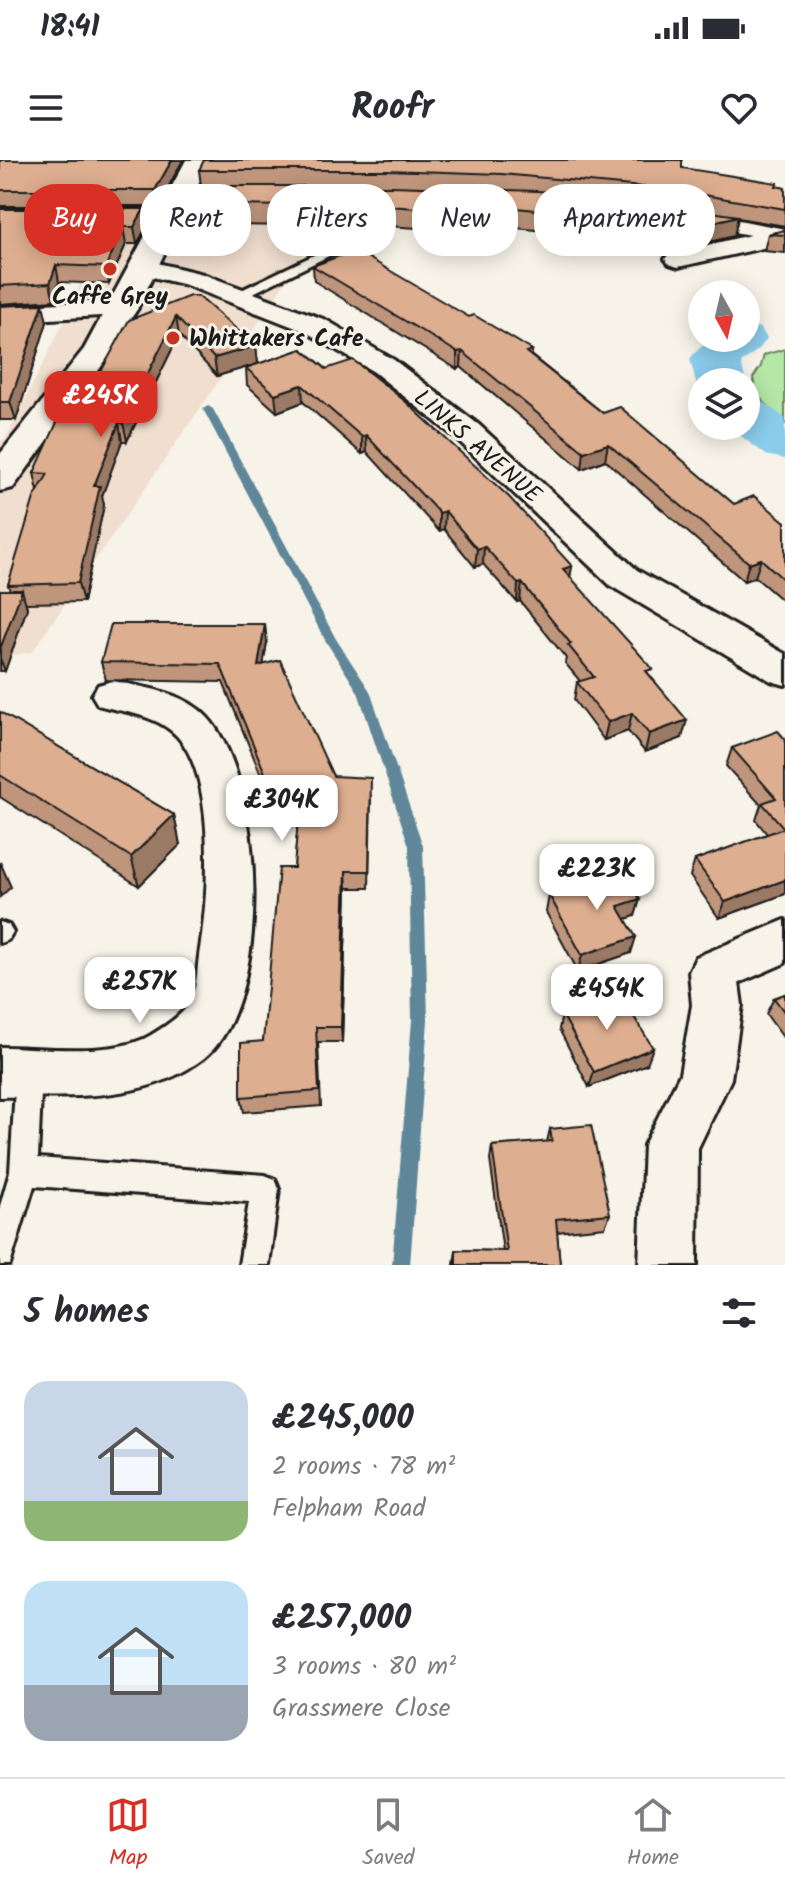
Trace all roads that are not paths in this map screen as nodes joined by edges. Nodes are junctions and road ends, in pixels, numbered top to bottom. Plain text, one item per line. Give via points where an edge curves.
1 (198, 160) edge
2 (184, 184) edge
3 (140, 208) edge
4 (0, 216) edge
5 (715, 221) edge
6 (784, 236) edge
7 (150, 256) edge
8 (318, 256) edge
9 (678, 259) dead end
10 (145, 268) junction
11 (224, 294) junction
12 (125, 308) junction
13 (0, 314) edge
14 (1, 475) edge
15 (785, 671) edge
16 (112, 695) dead end
17 (785, 941) edge
18 (14, 1072) edge
19 (24, 1171) junction
20 (0, 1255) edge
21 (254, 1265) edge
22 (668, 1265) edge

1 - 2 street
3 - 4 street
5 - 6 street
6 - 9 street
7 - 10 street
8 - 11 lane
10 - 11 street, LINKS AVENUE via 194,279
10 - 12 street
11 - 15 street, LINKS AVENUE via 316,326 384,366 468,432 624,578
12 - 13 street
12 - 14 street via 69,393
16 - 18 street via 155,703 178,715 197,733 217,780 225,818 229,904 219,988 208,1017 186,1041 158,1058 120,1070
17 - 22 street via 713,972 717,1005 705,1079 671,1145
18 - 19 lane
19 - 20 lane
19 - 21 lane via 265,1189

